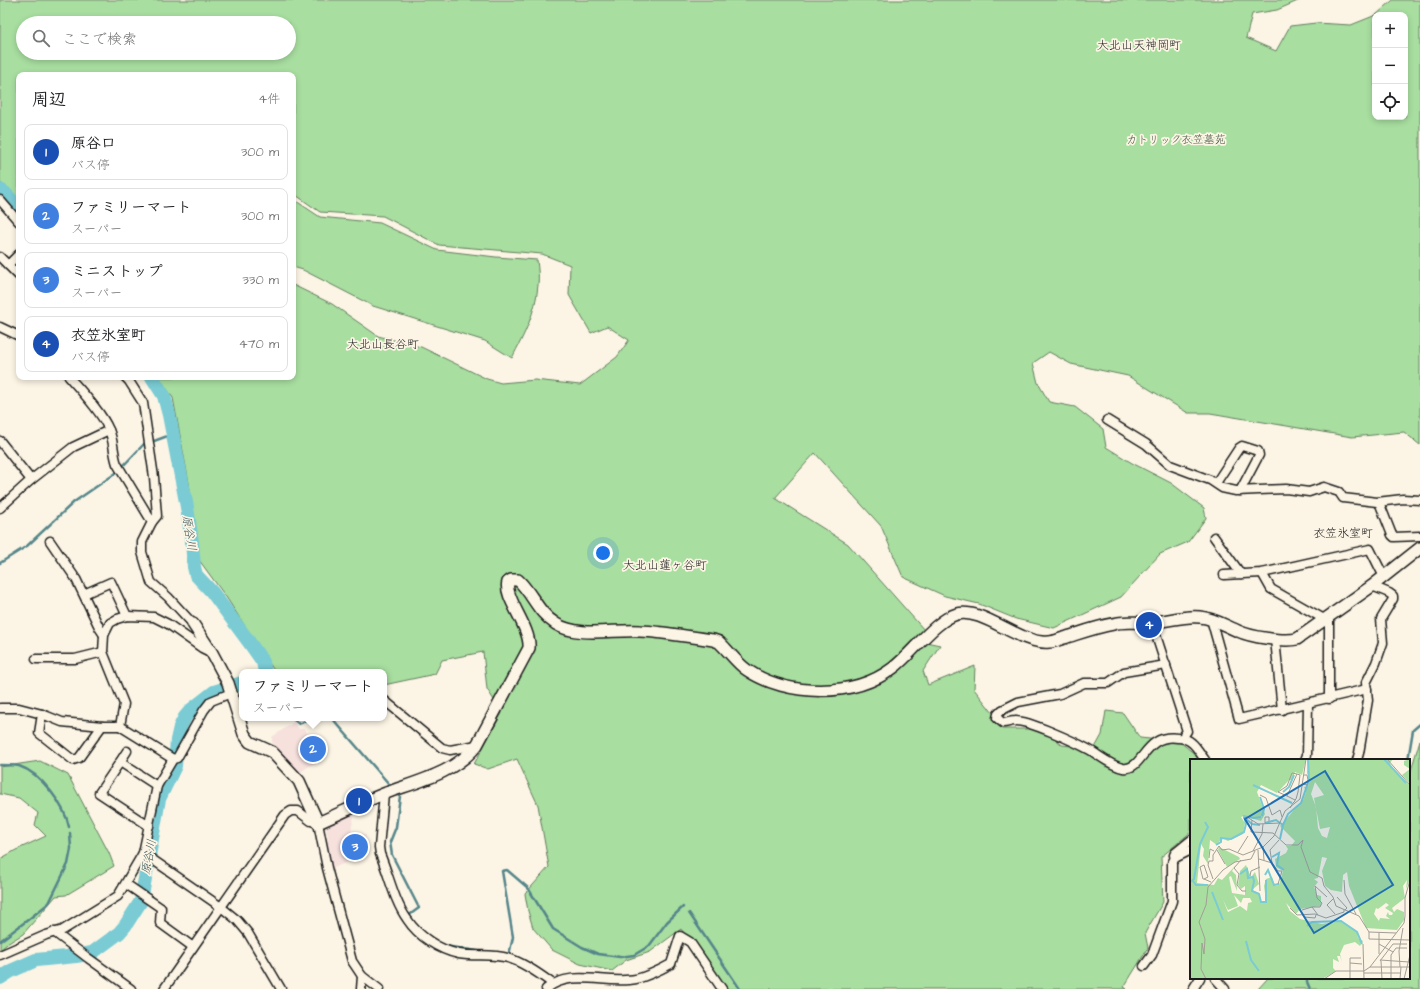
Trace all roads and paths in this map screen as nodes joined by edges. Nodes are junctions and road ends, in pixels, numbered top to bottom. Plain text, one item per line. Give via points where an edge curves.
1 (0, 200) edge
2 (16, 219) edge
3 (0, 257) edge
4 (16, 257) edge
5 (8, 265) junction
6 (16, 273) edge
7 (0, 327) edge
8 (16, 335) edge
9 (71, 380) edge
10 (128, 380) edge
11 (1107, 420) dead end
12 (109, 430) junction
13 (0, 441) edge
14 (31, 480) junction
15 (1216, 483) junction
16 (1240, 491) junction
17 (1420, 500) edge
18 (1379, 502) junction
19 (0, 508) edge
20 (152, 522) junction
21 (1420, 536) edge
22 (1214, 537) dead end
23 (50, 541) dead end
24 (1420, 548) edge
25 (1262, 572) junction
26 (1241, 574) junction
27 (1224, 576) dead end
28 (1384, 576) junction
29 (1372, 586) junction
30 (84, 594) junction
31 (127, 616) junction
32 (1327, 618) junction
33 (1211, 619) junction
34 (1152, 622) junction
35 (193, 624) joint
36 (104, 635) junction
37 (1275, 639) junction
38 (103, 652) junction
39 (212, 653) junction
40 (36, 659) dead end
41 (1166, 665) junction
42 (1367, 689) junction
43 (230, 690) junction
44 (1329, 698) junction
45 (387, 702) edge
46 (1308, 704) junction
47 (0, 708) edge
48 (1282, 710) junction
49 (42, 714) junction
50 (239, 718) edge
51 (240, 721) edge
52 (102, 726) junction
53 (120, 726) junction
54 (1182, 738) junction
55 (477, 745) junction
56 (127, 751) dead end
57 (173, 759) junction
58 (1204, 759) edge
59 (1305, 759) edge
60 (1357, 759) edge
61 (120, 762) junction
62 (157, 786) junction
63 (384, 794) junction
64 (318, 823) junction
65 (149, 826) junction
66 (1190, 841) edge
67 (1190, 850) edge
68 (143, 853) junction
69 (1175, 858) junction
70 (126, 884) junction
71 (221, 907) junction
72 (54, 932) junction
73 (193, 947) junction
74 (0, 955) edge
75 (1144, 966) dead end
76 (362, 976) junction
77 (1199, 979) edge
78 (1219, 979) edge
79 (550, 986) edge
80 (131, 989) edge
81 (164, 989) edge
82 (280, 989) edge
83 (361, 989) edge
84 (379, 989) edge
85 (722, 989) edge
86 (1193, 989) edge
87 (1225, 989) edge

1 - 2 street
3 - 5 street
4 - 5 street
5 - 6 street
7 - 8 street
9 - 12 street via 105,421
10 - 20 street via 143,404 157,516
11 - 15 street via 1146,444 1170,465
12 - 14 street via 73,447
12 - 20 street via 114,458
13 - 14 street
14 - 19 street
15 - 16 street via 1222,488
15 - 16 street via 1239,448 1242,446 1258,451 1259,455
16 - 18 street via 1286,489 1309,492 1324,487 1339,492 1343,498
17 - 18 street
18 - 21 street via 1394,537
20 - 35 street via 142,542 142,552 151,582
22 - 26 street
23 - 30 street
24 - 28 street
25 - 26 street
25 - 28 street via 1370,549
25 - 32 street via 1271,589
26 - 27 street
28 - 29 street
29 - 32 street
29 - 42 street via 1389,592 1393,599 1381,619 1383,643 1366,683
30 - 31 street via 111,582
30 - 36 street
31 - 36 street via 110,623
31 - 39 street via 154,617
32 - 37 street via 1297,639
32 - 44 street
33 - 34 street via 1200,616
33 - 37 street via 1241,632
33 - 48 street via 1239,718
34 - 41 street
34 - 55 street via 1113,623 1049,642 1035,641 982,617 958,613 937,626 893,668 871,681 842,690 802,689 781,685 755,675 719,642 713,640 641,631 568,629 551,620 534,602 522,583 511,580 508,582 507,591 527,632 529,648
35 - 39 street
36 - 38 street
37 - 48 street
38 - 40 street via 75,659
38 - 53 street via 124,704
39 - 43 street
41 - 54 street via 1187,731
41 - 54 street via 1124,672 1108,683 1084,683 1060,694 1018,702 1002,710 997,718 1003,723 1026,722 1088,749 1123,768 1130,768 1138,762 1159,739 1168,736
42 - 44 street
42 - 60 street via 1368,700
43 - 50 street
43 - 57 street via 211,701 177,758
44 - 46 street
45 - 55 street via 442,748 450,750
46 - 48 street
46 - 59 street
47 - 49 street via 19,708
49 - 52 street via 62,722
49 - 52 street via 38,733 73,760 79,758
51 - 64 street via 250,742 272,752 299,781
52 - 53 street
53 - 57 street
54 - 58 street via 1192,743
55 - 63 street via 469,755 451,768
56 - 61 street
57 - 62 street
61 - 62 street
61 - 65 street via 99,793
62 - 65 street
63 - 64 street
63 - 79 street via 380,854 407,919 420,934 434,944 460,954 510,958 533,970
64 - 71 street via 298,811 291,811 285,815
64 - 76 street via 327,868 352,961
65 - 68 street
66 - 69 street via 1175,853
67 - 69 street
68 - 70 street
68 - 71 street
69 - 75 street via 1171,868 1172,901 1152,955
70 - 72 street via 118,896 63,930
70 - 73 street via 161,908 160,923
71 - 73 street
71 - 82 street via 248,933
72 - 74 street
72 - 80 street
73 - 81 street
76 - 83 street
76 - 84 street
77 - 86 street
78 - 87 street
79 - 85 street via 567,978 608,981 636,979 658,971 671,964 680,936 690,942

